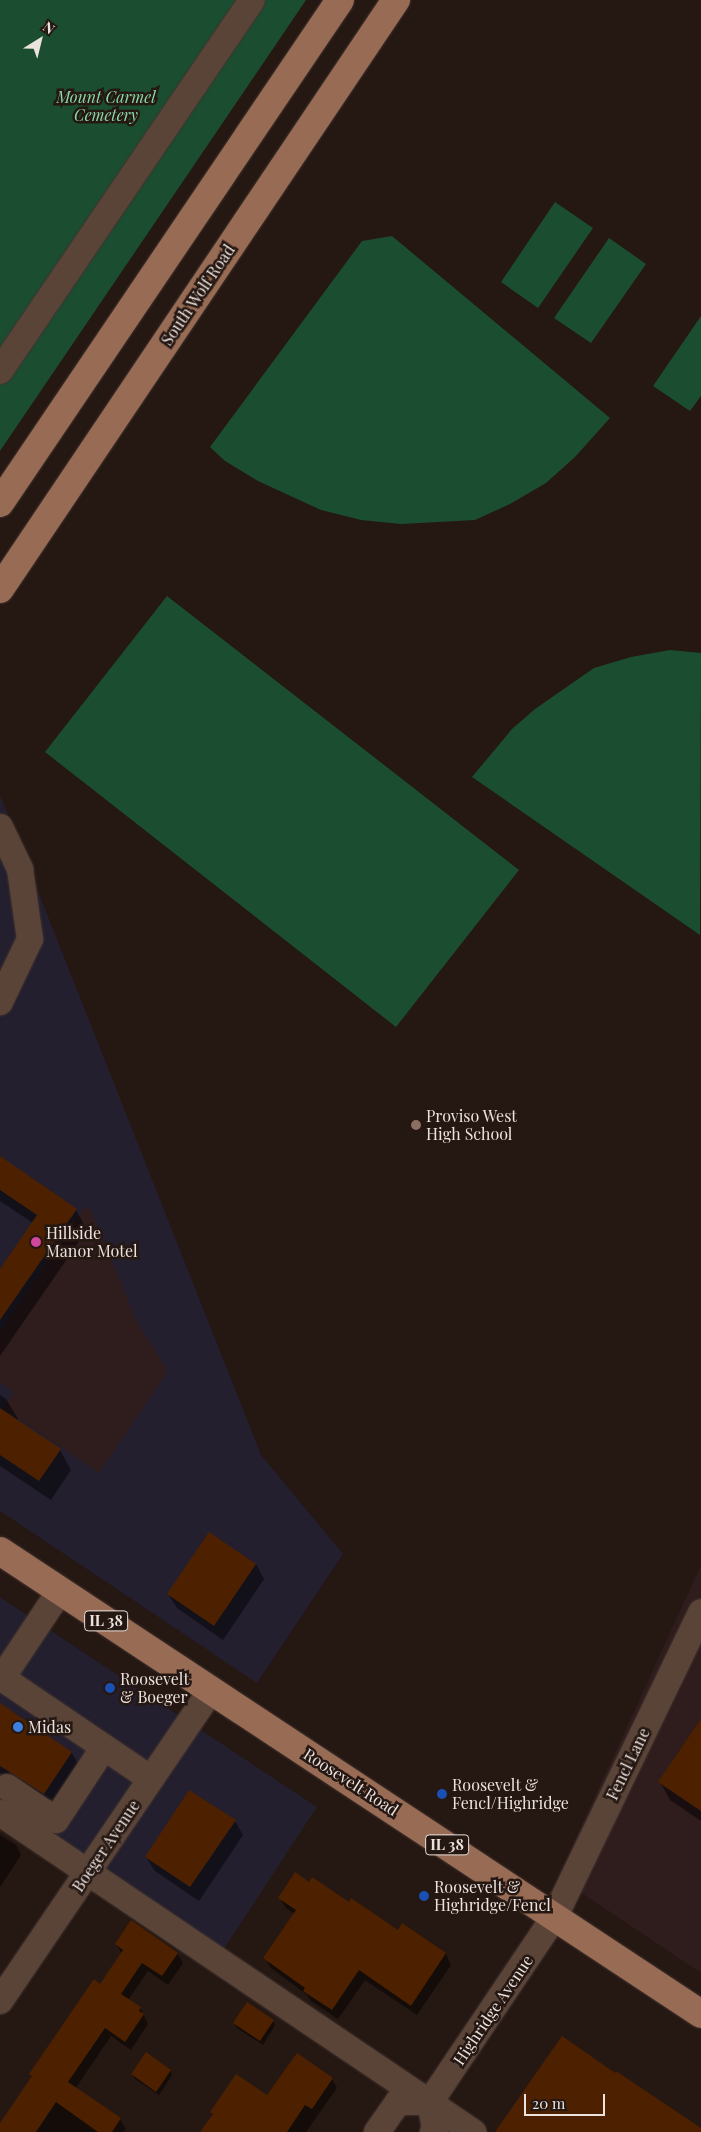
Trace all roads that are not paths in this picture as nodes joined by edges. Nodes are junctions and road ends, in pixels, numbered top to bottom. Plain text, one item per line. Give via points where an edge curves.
1 (252, 0) edge
2 (340, 0) edge
3 (396, 0) edge
4 (0, 371) edge
5 (1, 500) edge
6 (0, 589) edge
7 (0, 827) edge
8 (0, 1002) edge
9 (0, 1552) edge
10 (60, 1591) junction
11 (701, 1612) edge
12 (211, 1690) junction
13 (104, 1747) junction
14 (151, 1779) junction
15 (7, 1787) dead end
16 (0, 1813) edge
17 (88, 1872) junction
18 (555, 1916) junction
19 (0, 2001) edge
20 (701, 2014) edge
21 (430, 2102) junction
22 (377, 2132) edge
23 (433, 2132) edge
24 (473, 2132) edge

1 - 4 street
2 - 5 main road
3 - 6 main road, South Wolf Road
7 - 8 street via 20,869 30,939
9 - 10 main road, Roosevelt Road / IL 38
10 - 12 main road, Roosevelt Road / IL 38
10 - 13 street via 2,1678
11 - 18 street, Fencl Lane
12 - 14 street, Boeger Avenue
12 - 18 main road, Roosevelt Road / IL 38
13 - 14 street
13 - 15 street via 56,1820
14 - 17 street, Boeger Avenue
16 - 17 street
17 - 19 street, Boeger Avenue
17 - 21 street
18 - 20 main road, Roosevelt Road / IL 38
18 - 21 street, Highridge Avenue
21 - 22 street via 398,2102
21 - 23 street
21 - 24 street

